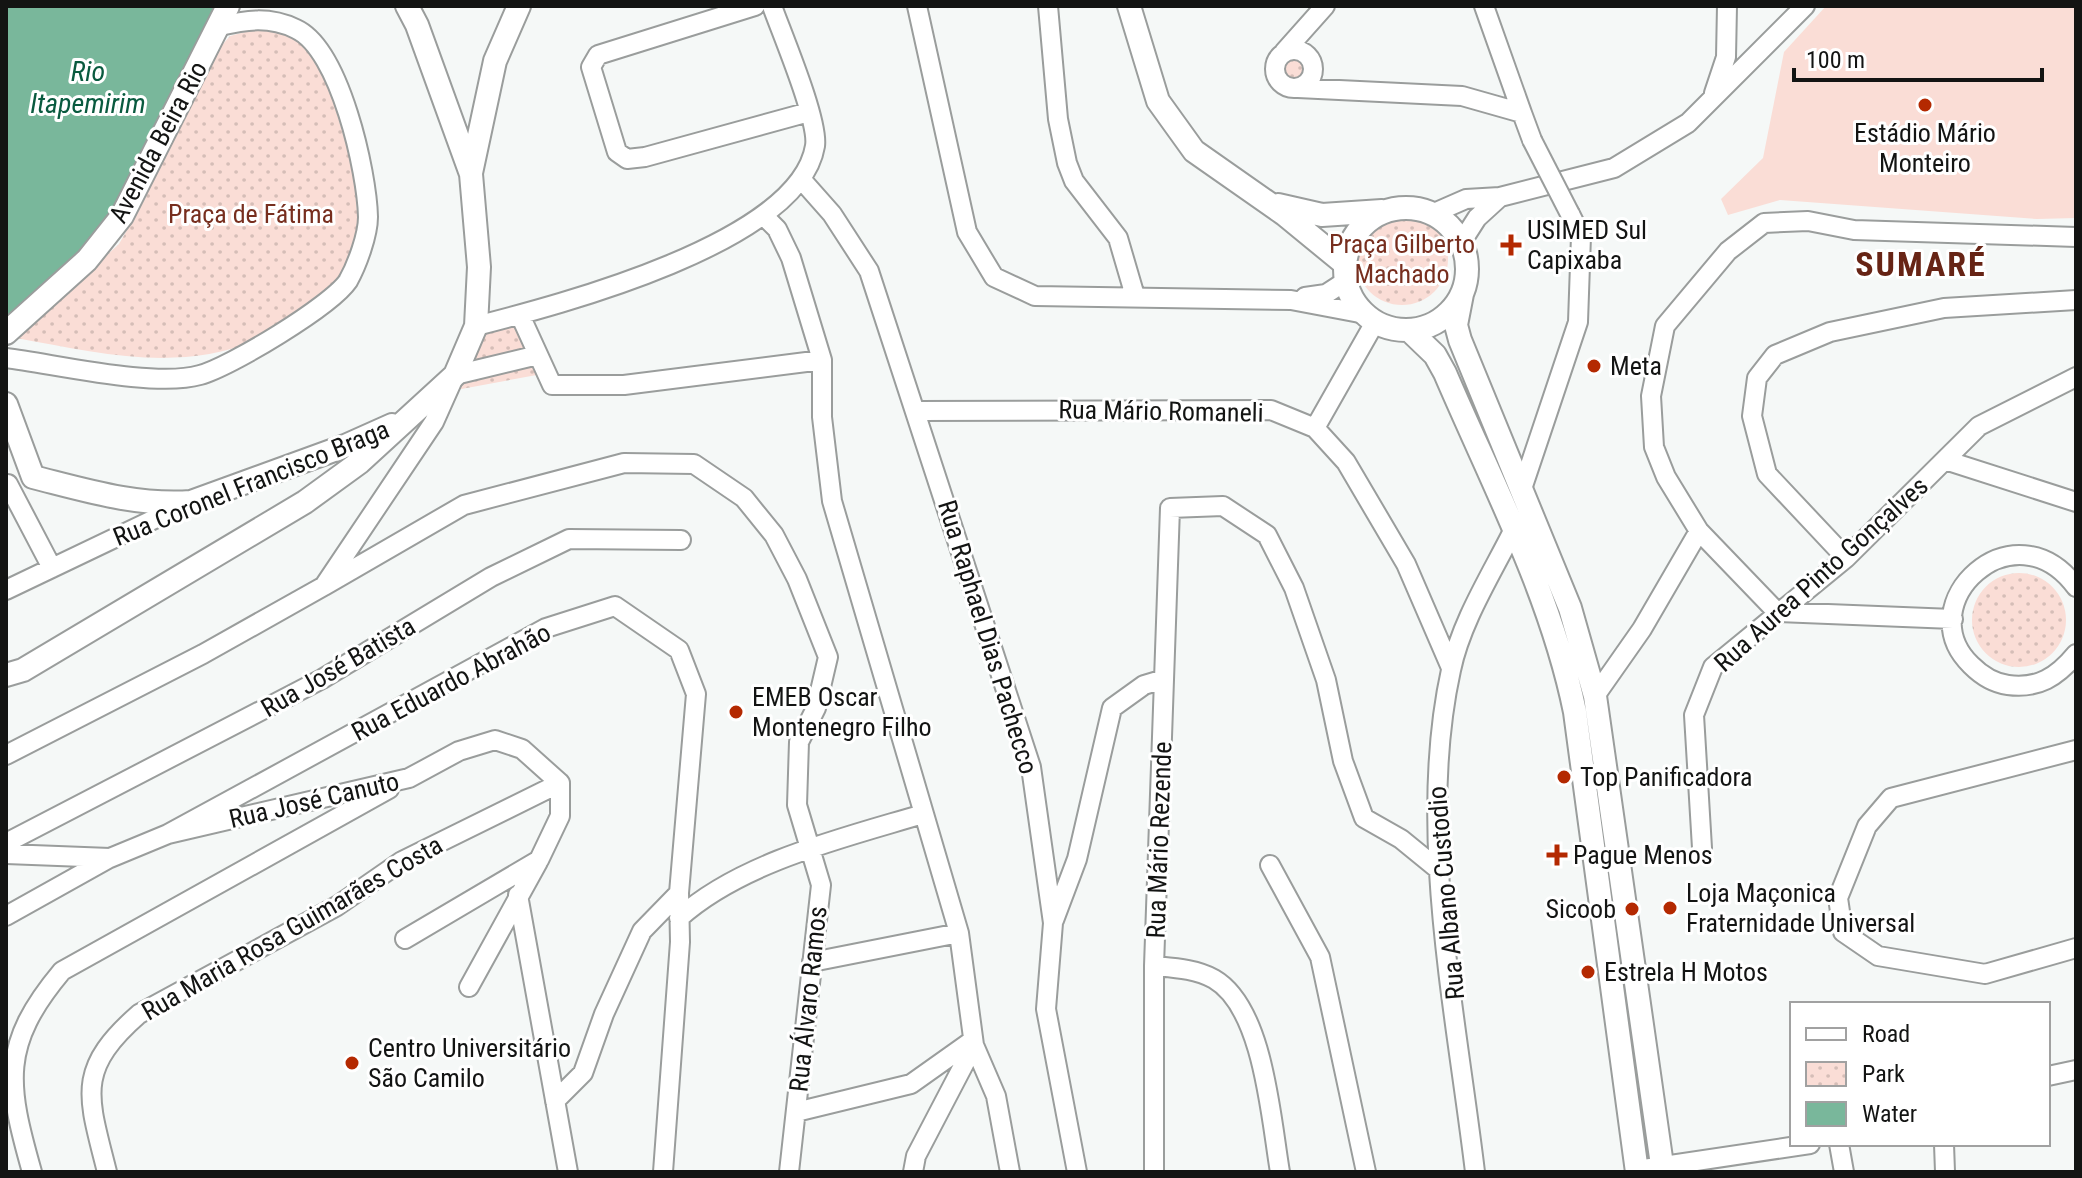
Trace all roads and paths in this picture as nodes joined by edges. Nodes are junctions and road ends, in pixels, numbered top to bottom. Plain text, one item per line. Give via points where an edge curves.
1 (519, 6) edge
2 (755, 6) edge
3 (772, 6) edge
4 (917, 6) edge
5 (1048, 6) edge
6 (1129, 6) edge
7 (1325, 6) edge
8 (1484, 6) edge
9 (1727, 6) edge
10 (1805, 6) edge
11 (415, 12) edge
12 (223, 16) edge
13 (1284, 52) junction
14 (1298, 88) junction
15 (1713, 99) junction
16 (809, 112) junction
17 (1522, 113) junction
18 (471, 174) junction
19 (801, 179) junction
20 (1500, 197) junction
21 (1262, 199) junction
22 (1385, 210) junction
23 (1434, 213) junction
24 (763, 215) junction
25 (2076, 237) edge
26 (1461, 243) junction
27 (1345, 272) junction
28 (1462, 294) junction
29 (1135, 296) junction
30 (1291, 300) junction
31 (2076, 300) edge
32 (520, 315) junction
33 (1369, 319) junction
34 (476, 326) junction
35 (1409, 330) junction
36 (8, 335) edge
37 (538, 355) junction
38 (6, 358) edge
39 (822, 360) junction
40 (455, 375) junction
41 (2076, 377) edge
42 (6, 404) edge
43 (917, 411) junction
44 (409, 417) junction
45 (1315, 428) junction
46 (1945, 460) junction
47 (33, 477) junction
48 (7, 484) edge
49 (1522, 489) junction
50 (191, 502) junction
51 (2076, 502) edge
52 (1513, 531) junction
53 (1699, 531) junction
54 (681, 540) dead end
55 (1846, 558) junction
56 (52, 568) junction
57 (324, 586) junction
58 (2076, 587) edge
59 (6, 590) edge
60 (1777, 612) junction
61 (1953, 619) junction
62 (2076, 654) edge
63 (1451, 668) junction
64 (12, 676) edge
65 (1164, 679) junction
66 (1595, 696) junction
67 (2076, 750) edge
68 (6, 755) edge
69 (409, 778) junction
70 (560, 783) junction
71 (923, 814) junction
72 (168, 834) junction
73 (6, 843) edge
74 (1702, 848) dead end
75 (808, 849) junction
76 (6, 854) edge
77 (110, 858) junction
78 (539, 860) junction
79 (1270, 865) dead end
80 (1439, 870) junction
81 (679, 893) junction
82 (518, 895) junction
83 (6, 916) edge
84 (679, 918) junction
85 (1053, 923) junction
86 (959, 933) junction
87 (405, 939) dead end
88 (2076, 948) edge
89 (812, 962) junction
90 (1154, 966) junction
91 (469, 987) dead end
92 (974, 1042) junction
93 (2076, 1070) edge
94 (2050, 1076) edge
95 (555, 1101) junction
96 (796, 1112) junction
97 (1798, 1146) edge
98 (1839, 1146) edge
99 (1944, 1146) edge
100 (1662, 1168) edge
101 (1637, 1171) edge
102 (32, 1172) edge
103 (107, 1172) edge
104 (568, 1172) edge
105 (663, 1172) edge
106 (789, 1172) edge
107 (913, 1172) edge
108 (1010, 1172) edge
109 (1077, 1172) edge
110 (1154, 1172) edge
111 (1280, 1172) edge
112 (1366, 1172) edge
113 (1475, 1172) edge
114 (1844, 1172) edge
115 (1945, 1172) edge

1 - 18 main road via 495,61
2 - 16 street via 598,55 591,67 617,152 627,159 645,157
3 - 16 street
4 - 29 street via 967,232 994,277 1035,296
5 - 29 street via 1067,163 1074,181 1118,238
6 - 21 main road via 1158,101 1173,126 1194,151
7 - 13 street
8 - 17 street
9 - 15 street via 1726,57
10 - 15 street
11 - 18 main road
12 - 36 main road, Avenida Beira Rio via 122,216 87,260
12 - 38 street via 297,29 331,67 366,192 368,221 347,281 284,332 200,375 164,378
13 - 14 street via 1276,62 1276,76 1287,87
13 - 14 street via 1300,50 1313,64 1311,78
14 - 17 street via 1462,96
15 - 20 street via 1688,123 1614,168
16 - 19 street via 815,145
17 - 49 street, bridge via 1581,236 1578,322
18 - 34 main road via 479,267
19 - 24 street
19 - 43 street, Rua Raphael Dias Pachecco via 832,214 869,271
20 - 23 street via 1466,199
20 - 26 street
21 - 22 main road via 1322,215
21 - 27 main road
22 - 23 main road via 1406,206
22 - 27 main road via 1354,236
23 - 26 main road
24 - 32 street via 677,263 573,302
24 - 39 street via 777,229 791,258
25 - 53 street via 1854,230 1808,221 1764,223 1728,251 1665,326 1651,396 1654,447
26 - 28 main road via 1467,278
27 - 30 street via 1326,294
27 - 33 main road via 1352,298
28 - 35 main road via 1448,313
28 - 49 main road via 1456,325 1460,340
29 - 30 street
30 - 33 street
31 - 55 street via 1944,308 1830,332 1775,355 1757,378 1752,416 1767,474
32 - 34 street
32 - 37 street
33 - 35 main road via 1392,331
33 - 45 street
34 - 40 main road
35 - 52 main road via 1445,373
37 - 39 street via 552,385 624,385
37 - 40 street
39 - 71 street via 822,417 832,501
40 - 44 main road
40 - 57 street via 434,422
41 - 46 street, Rua Aurea Pinto Gonçalves via 1979,426
42 - 47 main road
43 - 45 street, Rua Mário Romaneli via 1271,410
43 - 85 street, Rua Raphael Dias Pachecco via 1031,767
44 - 50 main road, Rua Coronel Francisco Braga
44 - 64 main road via 305,502
45 - 63 street, Rua Mário Romaneli via 1346,462 1406,564
46 - 51 street
46 - 55 street, Rua Aurea Pinto Gonçalves
47 - 48 street
47 - 50 main road via 113,498
48 - 56 street
49 - 66 main road via 1570,608
50 - 56 street, Rua Coronel Francisco Braga
52 - 63 street, Rua Albano Custodio
52 - 101 main road via 1566,666 1575,712
53 - 60 street
53 - 66 street via 1642,629
54 - 73 street, Rua José Batista via 569,539 491,577 322,679
55 - 60 street, Rua Aurea Pinto Gonçalves
56 - 59 street, Rua Coronel Francisco Braga
57 - 68 street, Rua Álvaro Ramos
57 - 75 street, Rua Álvaro Ramos via 464,505 624,463 694,464 744,498 774,535 828,657 816,708 799,742 797,805
58 - 61 street via 2047,560 2026,554 2004,556 1984,564 1968,579
60 - 61 street
60 - 74 street, Rua Aurea Pinto Gonçalves via 1713,667 1694,715
61 - 62 street via 1966,660 2001,684 2023,687 2044,682
63 - 80 street, Rua Albano Custodio via 1436,775
65 - 80 street, Rua Mário Rezende via 1170,508 1223,506 1267,535 1294,588 1364,818
65 - 85 street via 1144,685 1112,708 1077,859
65 - 90 street, Rua Mário Rezende
66 - 100 main road
67 - 88 street via 1891,798 1867,826 1838,898 1843,932 1878,956 1985,974
69 - 70 street, Rua José Canuto via 459,751 495,740 522,749
69 - 72 street, Rua José Canuto
69 - 102 street via 62,971 35,1001 10,1069 12,1102
70 - 78 street via 560,816
70 - 103 street, Rua Maria Rosa Guimarães Costa via 402,861 337,906 139,1014 95,1063 91,1096
71 - 75 street
71 - 86 street
72 - 77 street, Rua José Canuto
72 - 81 street, Rua Eduardo Abrahão via 546,628 615,606 679,650 696,694
75 - 84 street via 702,897
75 - 89 street, Rua Álvaro Ramos via 821,885
76 - 77 street, Rua José Canuto
77 - 83 street
78 - 82 street
78 - 87 street
79 - 112 street via 1320,957
80 - 113 street, Rua Albano Custodio
81 - 84 street
81 - 95 street via 642,931 583,1073
82 - 91 street
82 - 95 street
84 - 105 street
85 - 109 street, Rua Raphael Dias Pachecco via 1046,1009
86 - 89 street
86 - 92 street
89 - 96 street, Rua Álvaro Ramos
90 - 110 street, Rua Mário Rezende
90 - 111 street via 1193,970 1217,980 1238,1004 1261,1053
92 - 96 street via 911,1084
92 - 107 street via 916,1156
92 - 108 street via 996,1096
93 - 94 street
95 - 104 street
96 - 106 street, Rua Álvaro Ramos
97 - 100 street
98 - 114 street
99 - 115 street
100 - 101 street

